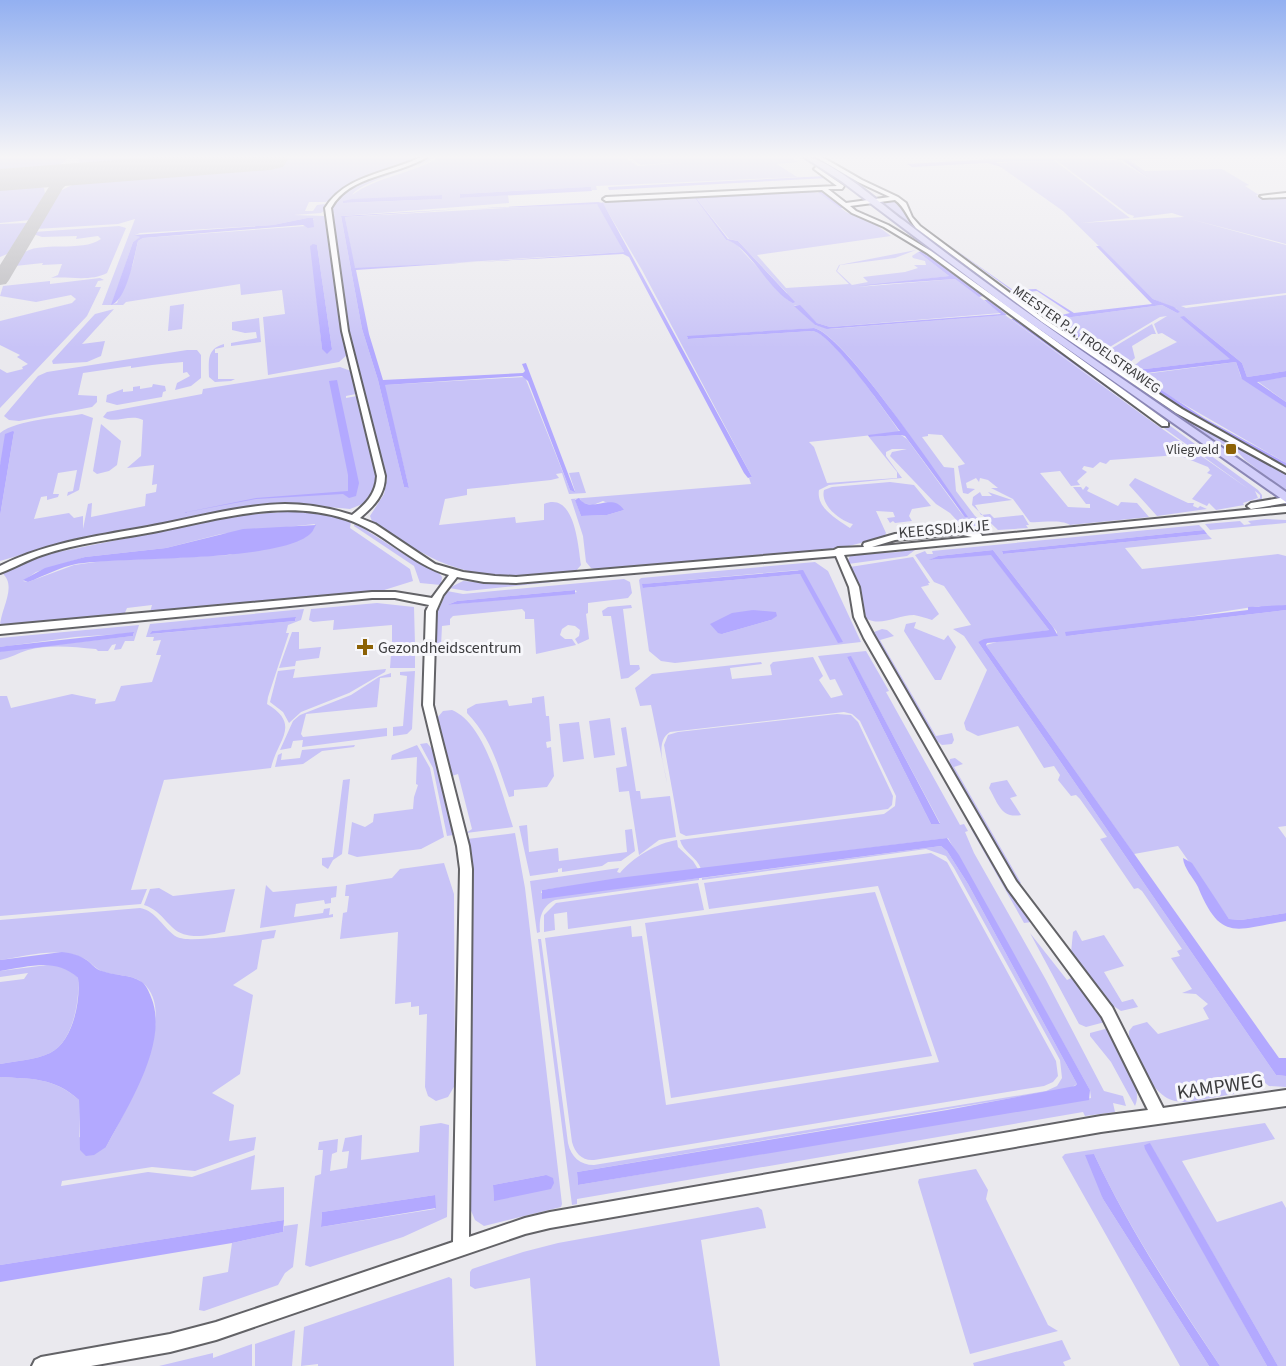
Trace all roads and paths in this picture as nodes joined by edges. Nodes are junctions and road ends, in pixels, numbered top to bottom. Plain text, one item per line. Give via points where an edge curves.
1 (330, 221) edge
2 (874, 221) edge
3 (899, 221) edge
4 (911, 221) edge
5 (1165, 424) dead end
6 (1286, 471) edge
7 (1286, 499) edge
8 (1286, 509) edge
9 (354, 518) junction
10 (1161, 521) junction
11 (1038, 533) junction
12 (852, 549) junction
13 (838, 551) junction
14 (0, 570) edge
15 (455, 574) junction
16 (434, 602) junction
17 (0, 630) edge
18 (1286, 1098) edge
19 (1159, 1116) junction
20 (461, 1248) junction
21 (41, 1366) edge

1 - 9 street via 345,331 382,480 375,499
2 - 5 street, MEESTER P.J. TROELSTRAWEG via 929,252
3 - 7 main road, MEESTER P.J. TROELSTRAWEG
4 - 6 street, MEESTER P.J. TROELSTRAWEG via 1044,321 1179,411
7 - 10 street, KEEGSDIJKJE
8 - 10 street, KEEGSDIJKJE
9 - 14 street, KEEGSDIJKJE via 302,508 250,510 54,549
9 - 15 street, KEEGSDIJKJE via 431,565
10 - 11 street, KEEGSDIJKJE
11 - 12 street, KEEGSDIJKJE
11 - 12 street, KEEGSDIJKJE via 873,543
12 - 13 street, KEEGSDIJKJE
13 - 15 street, KEEGSDIJKJE via 534,580
13 - 19 street via 868,635 1012,885 1107,1012
15 - 16 street
16 - 17 street via 372,595
16 - 20 street via 428,705 466,869
18 - 19 street, KAMPWEG
19 - 20 street, KAMPWEG via 561,1218
20 - 21 street, KAMPWEG via 195,1337

